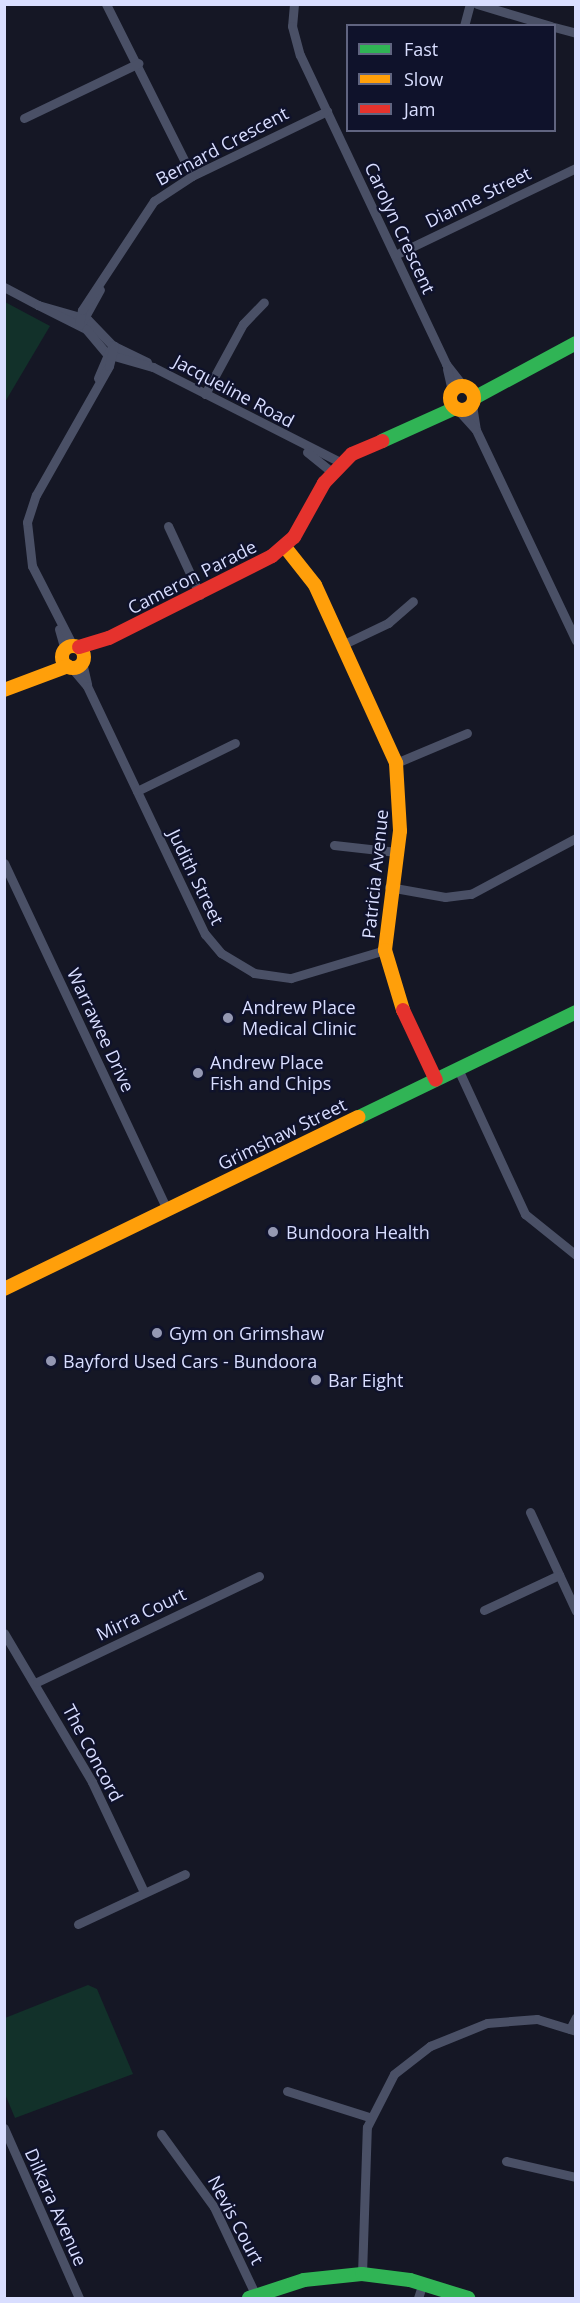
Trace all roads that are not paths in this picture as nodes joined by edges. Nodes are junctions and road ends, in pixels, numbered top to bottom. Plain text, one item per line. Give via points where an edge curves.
1 (106, 4) edge
2 (294, 4) edge
3 (470, 4) edge
4 (477, 4) edge
5 (465, 24) edge
6 (546, 24) edge
7 (556, 27) edge
8 (576, 33) edge
9 (139, 63) junction
10 (327, 111) junction
11 (24, 118) dead end
12 (576, 168) edge
13 (192, 176) junction
14 (395, 255) junction
15 (4, 287) edge
16 (264, 302) dead end
17 (82, 320) junction
18 (576, 343) edge
19 (114, 346) junction
20 (110, 356) junction
21 (153, 367) junction
22 (205, 394) junction
23 (461, 398) junction
24 (476, 430) junction
25 (299, 444) junction
26 (338, 468) junction
27 (168, 526) dead end
28 (285, 547) junction
29 (200, 595) junction
30 (414, 601) dead end
31 (576, 641) edge
32 (344, 644) junction
33 (73, 656) junction
34 (4, 690) edge
35 (467, 734) dead end
36 (235, 743) dead end
37 (396, 764) junction
38 (137, 791) junction
39 (576, 838) edge
40 (334, 845) dead end
41 (397, 852) junction
42 (4, 863) edge
43 (389, 887) junction
44 (385, 950) junction
45 (576, 1012) edge
46 (458, 1069) junction
47 (436, 1080) junction
48 (167, 1210) junction
49 (576, 1255) edge
50 (4, 1289) edge
51 (530, 1512) dead end
52 (559, 1575) junction
53 (259, 1576) dead end
54 (484, 1610) dead end
55 (576, 1611) edge
56 (4, 1633) edge
57 (37, 1682) junction
58 (185, 1874) dead end
59 (144, 1892) junction
60 (78, 1924) dead end
61 (576, 2017) edge
62 (573, 2030) edge
63 (287, 2091) dead end
64 (369, 2117) junction
65 (4, 2128) edge
66 (161, 2134) dead end
67 (506, 2161) dead end
68 (576, 2177) edge
69 (362, 2274) junction
70 (423, 2283) junction
71 (252, 2297) edge
72 (79, 2298) edge
73 (418, 2298) edge
74 (468, 2298) edge

1 - 9 street
2 - 10 street, Carolyn Crescent via 296,43
3 - 5 street
4 - 6 street
7 - 8 street
9 - 11 street
9 - 13 street
10 - 13 street, Bernard Crescent
10 - 14 street, Carolyn Crescent
12 - 14 street, Dianne Street
13 - 17 street, Bernard Crescent via 141,215
14 - 23 street, Carolyn Crescent
15 - 17 street, Jacqueline Road via 58,320
16 - 22 street via 243,324
17 - 19 street, Jacqueline Road
17 - 20 street, Jacqueline Road
18 - 23 street, Cameron Parade
19 - 20 street, Judith Street
19 - 21 street, Jacqueline Road
20 - 21 street, Jacqueline Road
20 - 33 street, Judith Street via 27,522 32,566
21 - 22 street, Jacqueline Road
22 - 25 street, Jacqueline Road
23 - 24 street, Carolyn Crescent
23 - 24 street, Carolyn Crescent
23 - 26 street, Cameron Parade
24 - 31 street, Carolyn Crescent
25 - 26 street, Jacqueline Road
25 - 26 street, Jacqueline Road
26 - 28 street, Cameron Parade
27 - 29 street
28 - 29 street, Cameron Parade
28 - 32 street, Patricia Avenue via 309,575
29 - 33 street, Cameron Parade
30 - 32 street via 388,623
32 - 37 street, Patricia Avenue
33 - 34 street, Cameron Parade
33 - 38 street, Judith Street
35 - 37 street
36 - 38 street
37 - 41 street, Patricia Avenue via 401,808
38 - 44 street, Judith Street via 204,934 232,963 267,977 291,978
39 - 43 street via 471,894 445,897
40 - 41 street
41 - 43 street, Patricia Avenue
42 - 48 street, Warrawee Drive
43 - 44 street, Patricia Avenue
44 - 47 street, Patricia Avenue via 395,994
45 - 46 street, Grimshaw Street
46 - 47 street, Grimshaw Street
46 - 49 street via 525,1214
47 - 48 street, Grimshaw Street
48 - 50 street, Grimshaw Street
51 - 52 street
52 - 54 street
52 - 55 street
53 - 57 street, Mirra Court
56 - 57 street, The Concord
57 - 59 street, The Concord
58 - 59 street
59 - 60 street
61 - 62 street
62 - 64 street via 537,2019 505,2019 442,2040 394,2074
63 - 64 street
64 - 69 street
65 - 72 street, Dilkara Avenue
66 - 71 street, Nevis Court via 209,2199
67 - 68 street
69 - 70 street
69 - 71 street via 304,2280
70 - 73 street
70 - 74 street

